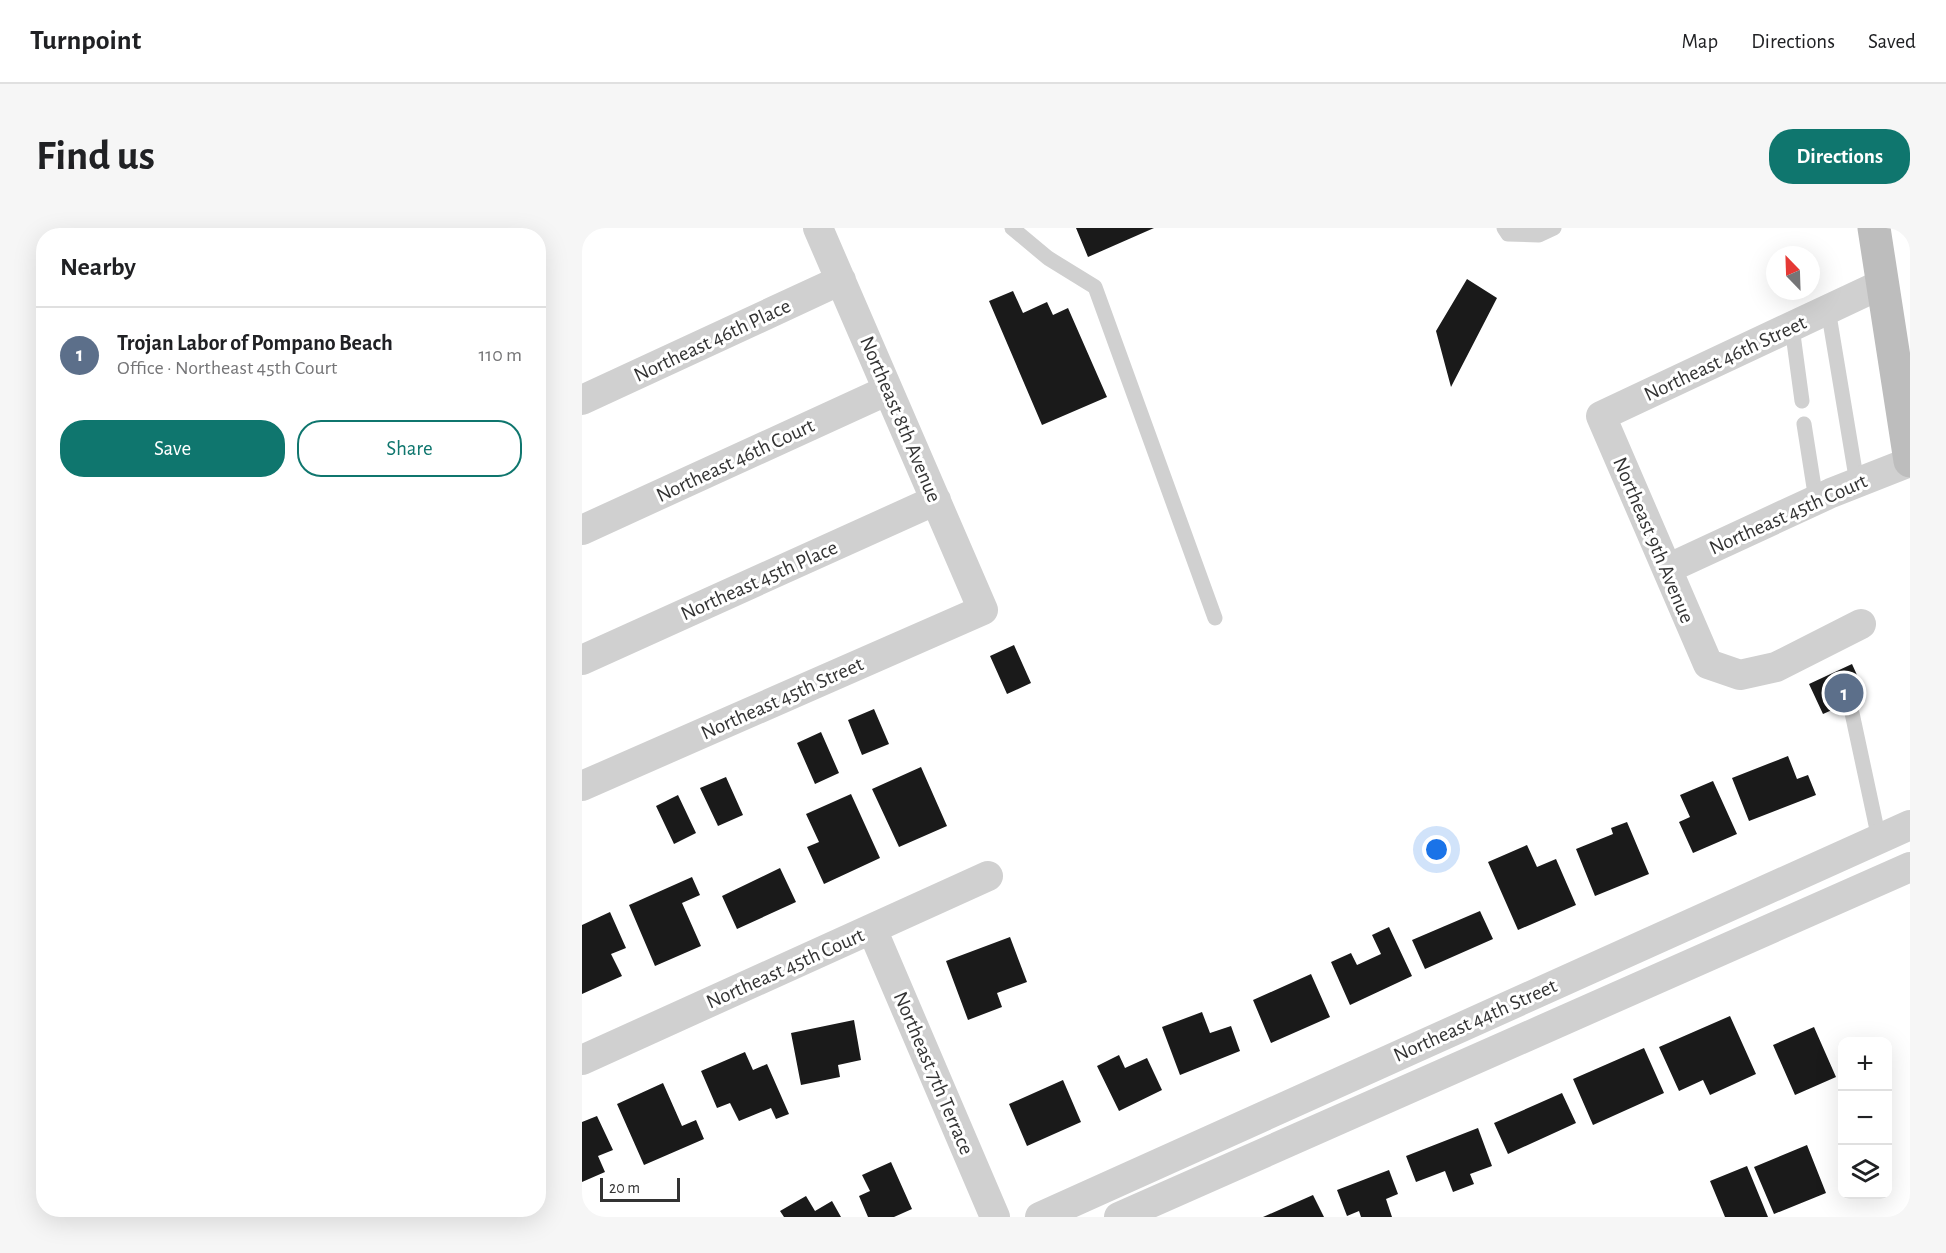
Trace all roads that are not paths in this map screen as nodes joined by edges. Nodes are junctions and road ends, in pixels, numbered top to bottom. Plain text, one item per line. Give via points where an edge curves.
1 (818, 228) edge
2 (1012, 228) edge
3 (1554, 228) edge
4 (1874, 228) edge
5 (1506, 231) edge
6 (841, 280) junction
7 (1882, 284) junction
8 (1828, 309) junction
9 (1792, 327) junction
10 (888, 390) junction
11 (582, 400) edge
12 (1802, 401) dead end
13 (1601, 416) joint
14 (1804, 424) dead end
15 (1910, 462) edge
16 (1857, 483) junction
17 (936, 500) junction
18 (1816, 500) junction
19 (582, 530) edge
20 (1667, 569) junction
21 (982, 610) joint
22 (1215, 618) dead end
23 (1861, 624) dead end
24 (582, 660) edge
25 (1852, 713) dead end
26 (582, 786) edge
27 (1910, 825) edge
28 (1879, 838) junction
29 (1910, 867) edge
30 (988, 876) dead end
31 (872, 929) junction
32 (582, 1060) edge
33 (995, 1217) edge
34 (1040, 1217) edge
35 (1119, 1217) edge

1 - 6 street, Northeast 8th Avenue
2 - 22 lane via 1048,258 1095,287
3 - 5 lane via 1539,235
4 - 7 main road
6 - 10 street, Northeast 8th Avenue
6 - 11 street, Northeast 46th Place
7 - 8 street, Northeast 46th Street
7 - 15 main road
8 - 9 street, Northeast 46th Street
8 - 16 lane
9 - 12 lane
9 - 13 street, Northeast 46th Street
10 - 17 street, Northeast 8th Avenue
10 - 19 street, Northeast 46th Court
13 - 20 street, Northeast 9th Avenue
14 - 18 lane
15 - 16 street, Northeast 45th Court
16 - 18 street, Northeast 45th Court
17 - 21 street, Northeast 8th Avenue
17 - 24 street, Northeast 45th Place
18 - 20 street, Northeast 45th Court
20 - 23 street, Northeast 9th Avenue via 1708,664 1740,675 1776,667
21 - 26 street, Northeast 45th Street
25 - 28 lane
27 - 28 street, Northeast 44th Street
28 - 34 street, Northeast 44th Street
29 - 35 street, Northeast 44th Street
30 - 31 street, Northeast 45th Court
31 - 32 street, Northeast 45th Court
31 - 33 street, Northeast 7th Terrace

